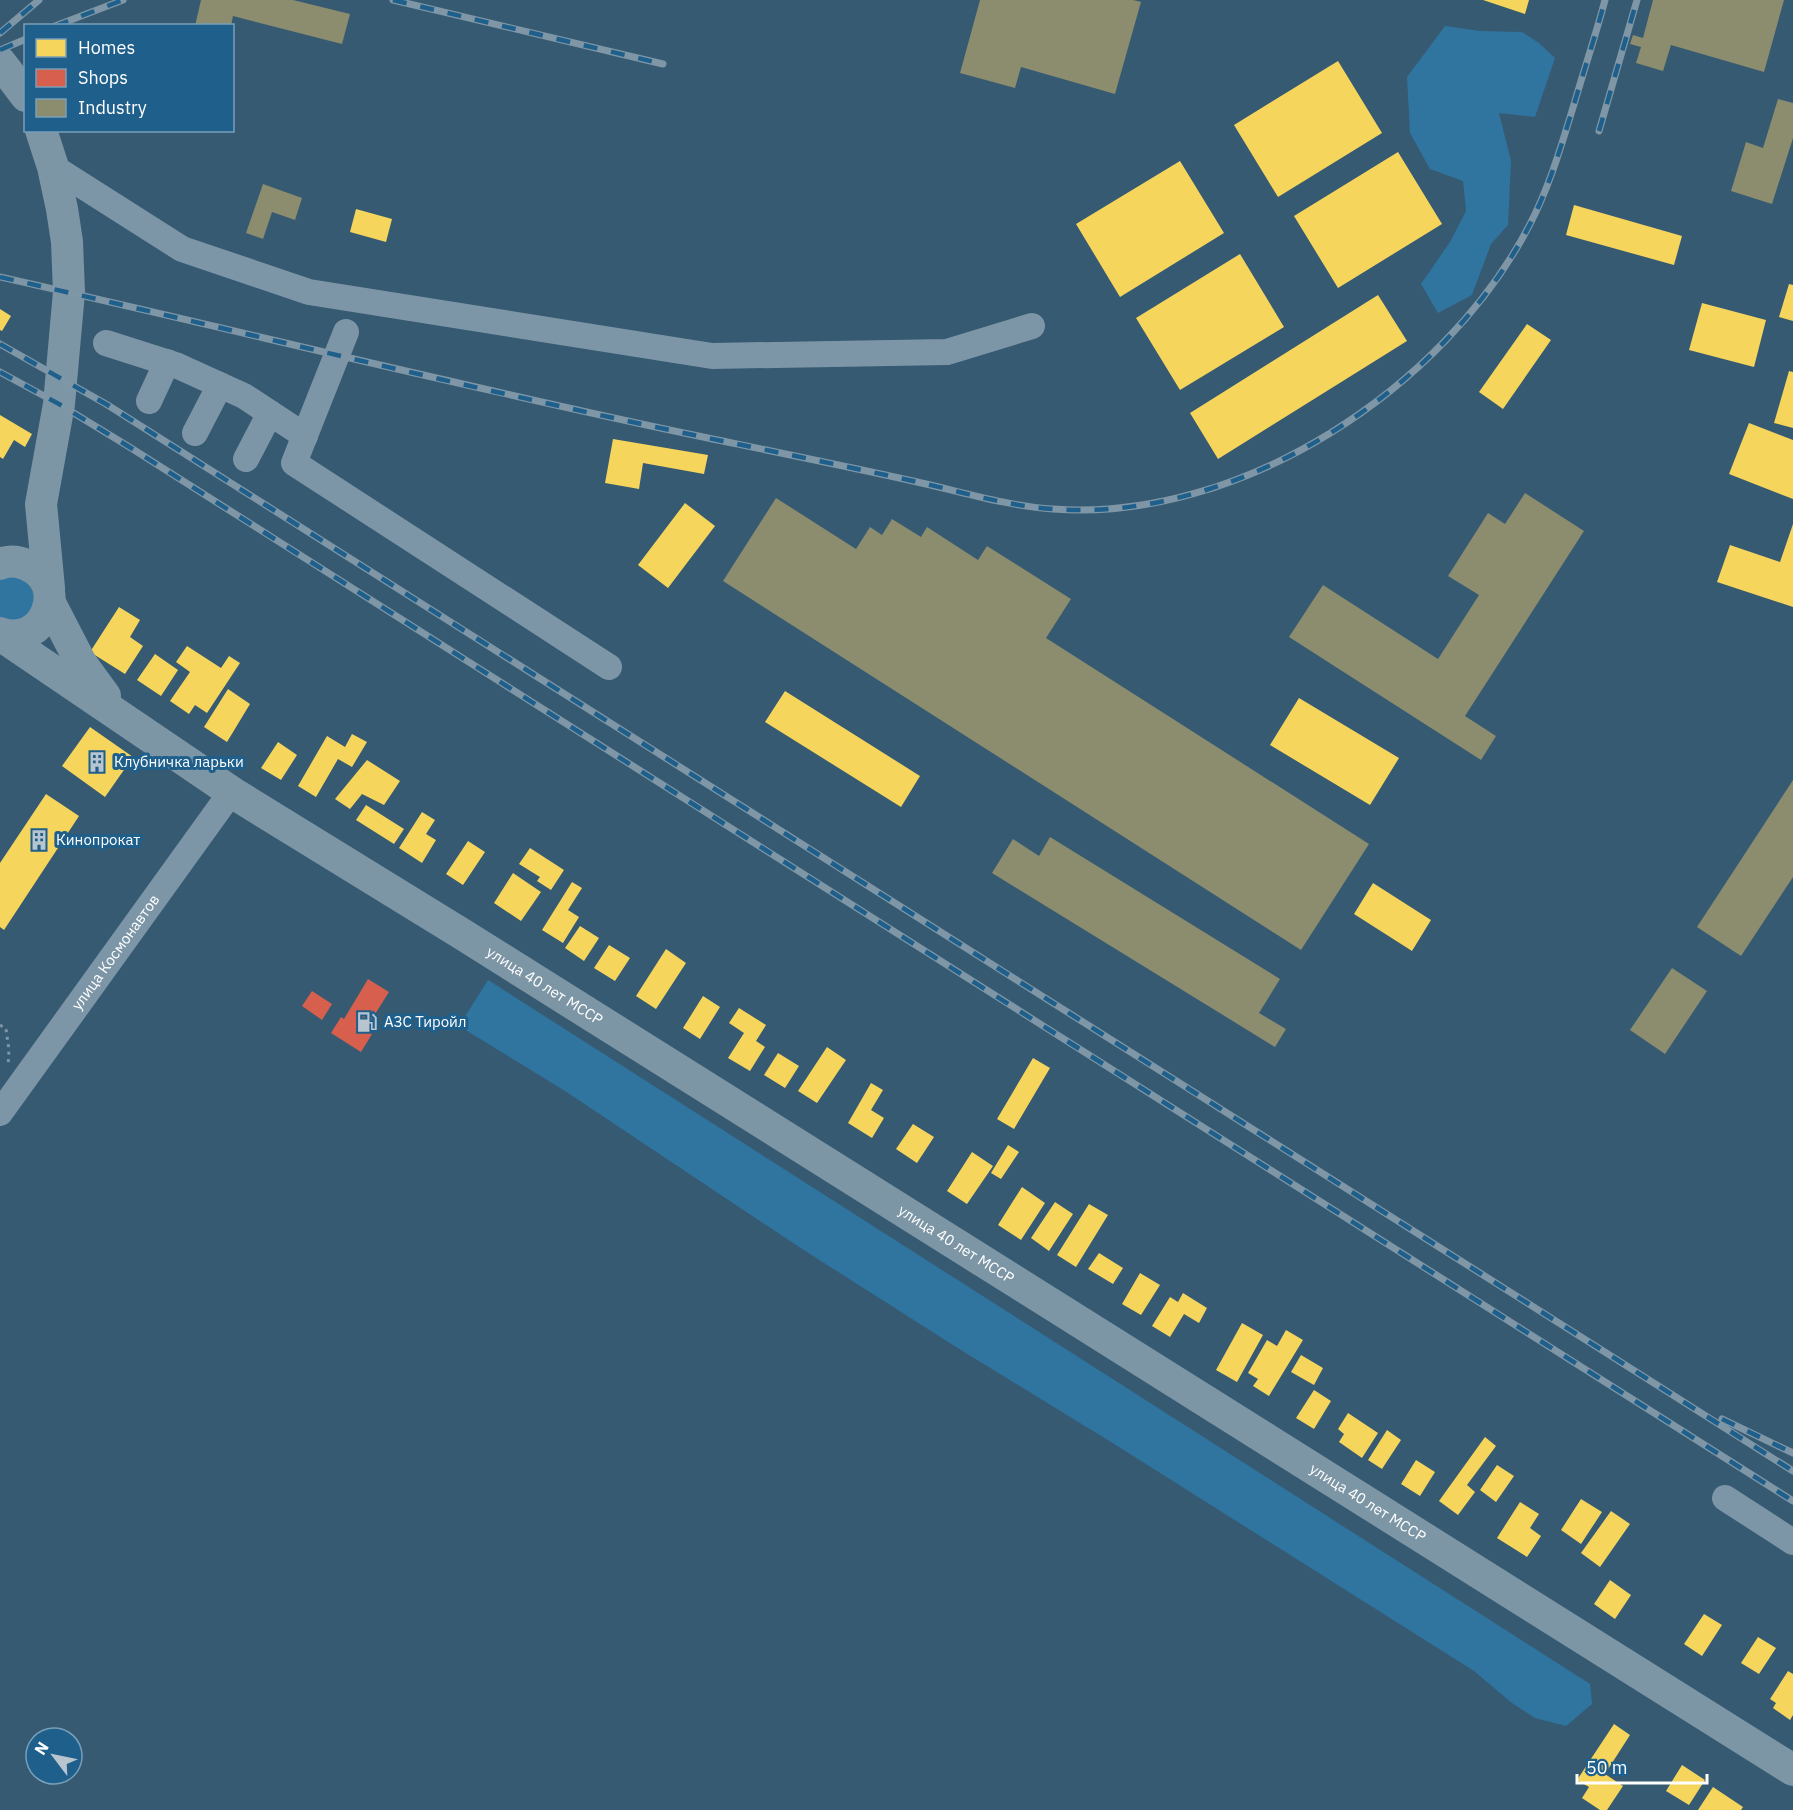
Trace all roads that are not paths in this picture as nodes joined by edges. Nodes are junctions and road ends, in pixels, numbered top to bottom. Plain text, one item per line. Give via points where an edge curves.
1 (42, 132) edge
2 (53, 167) junction
3 (1032, 326) dead end
4 (346, 332) dead end
5 (106, 343) dead end
6 (167, 362) junction
7 (220, 385) junction
8 (149, 401) dead end
9 (270, 413) junction
10 (195, 434) dead end
11 (305, 436) junction
12 (246, 459) dead end
13 (41, 504) junction
14 (0, 563) edge
15 (49, 596) junction
16 (0, 634) edge
17 (609, 667) dead end
18 (120, 716) junction
19 (233, 793) junction
20 (0, 1113) edge
21 (1725, 1498) dead end
22 (1793, 1542) edge
23 (1793, 1770) edge

1 - 2 main road
2 - 3 street via 182,249 309,292 712,356 947,352
2 - 13 main road via 67,242 69,292 58,404
4 - 11 street
5 - 6 street
6 - 7 street
6 - 8 street
7 - 9 street
7 - 10 street
9 - 11 street
9 - 12 street
11 - 17 street via 294,463
13 - 14 main road via 11,554
13 - 15 main road
14 - 15 main road via 19,562 32,567 42,576
15 - 16 main road via 47,613 35,629 16,636
15 - 18 main road, улица 40 лет МССР via 81,663
16 - 18 main road, улица 40 лет МССР
18 - 19 main road, улица 40 лет МССР
19 - 20 street, улица Космонавтов
19 - 23 main road, улица 40 лет МССР
21 - 22 street

